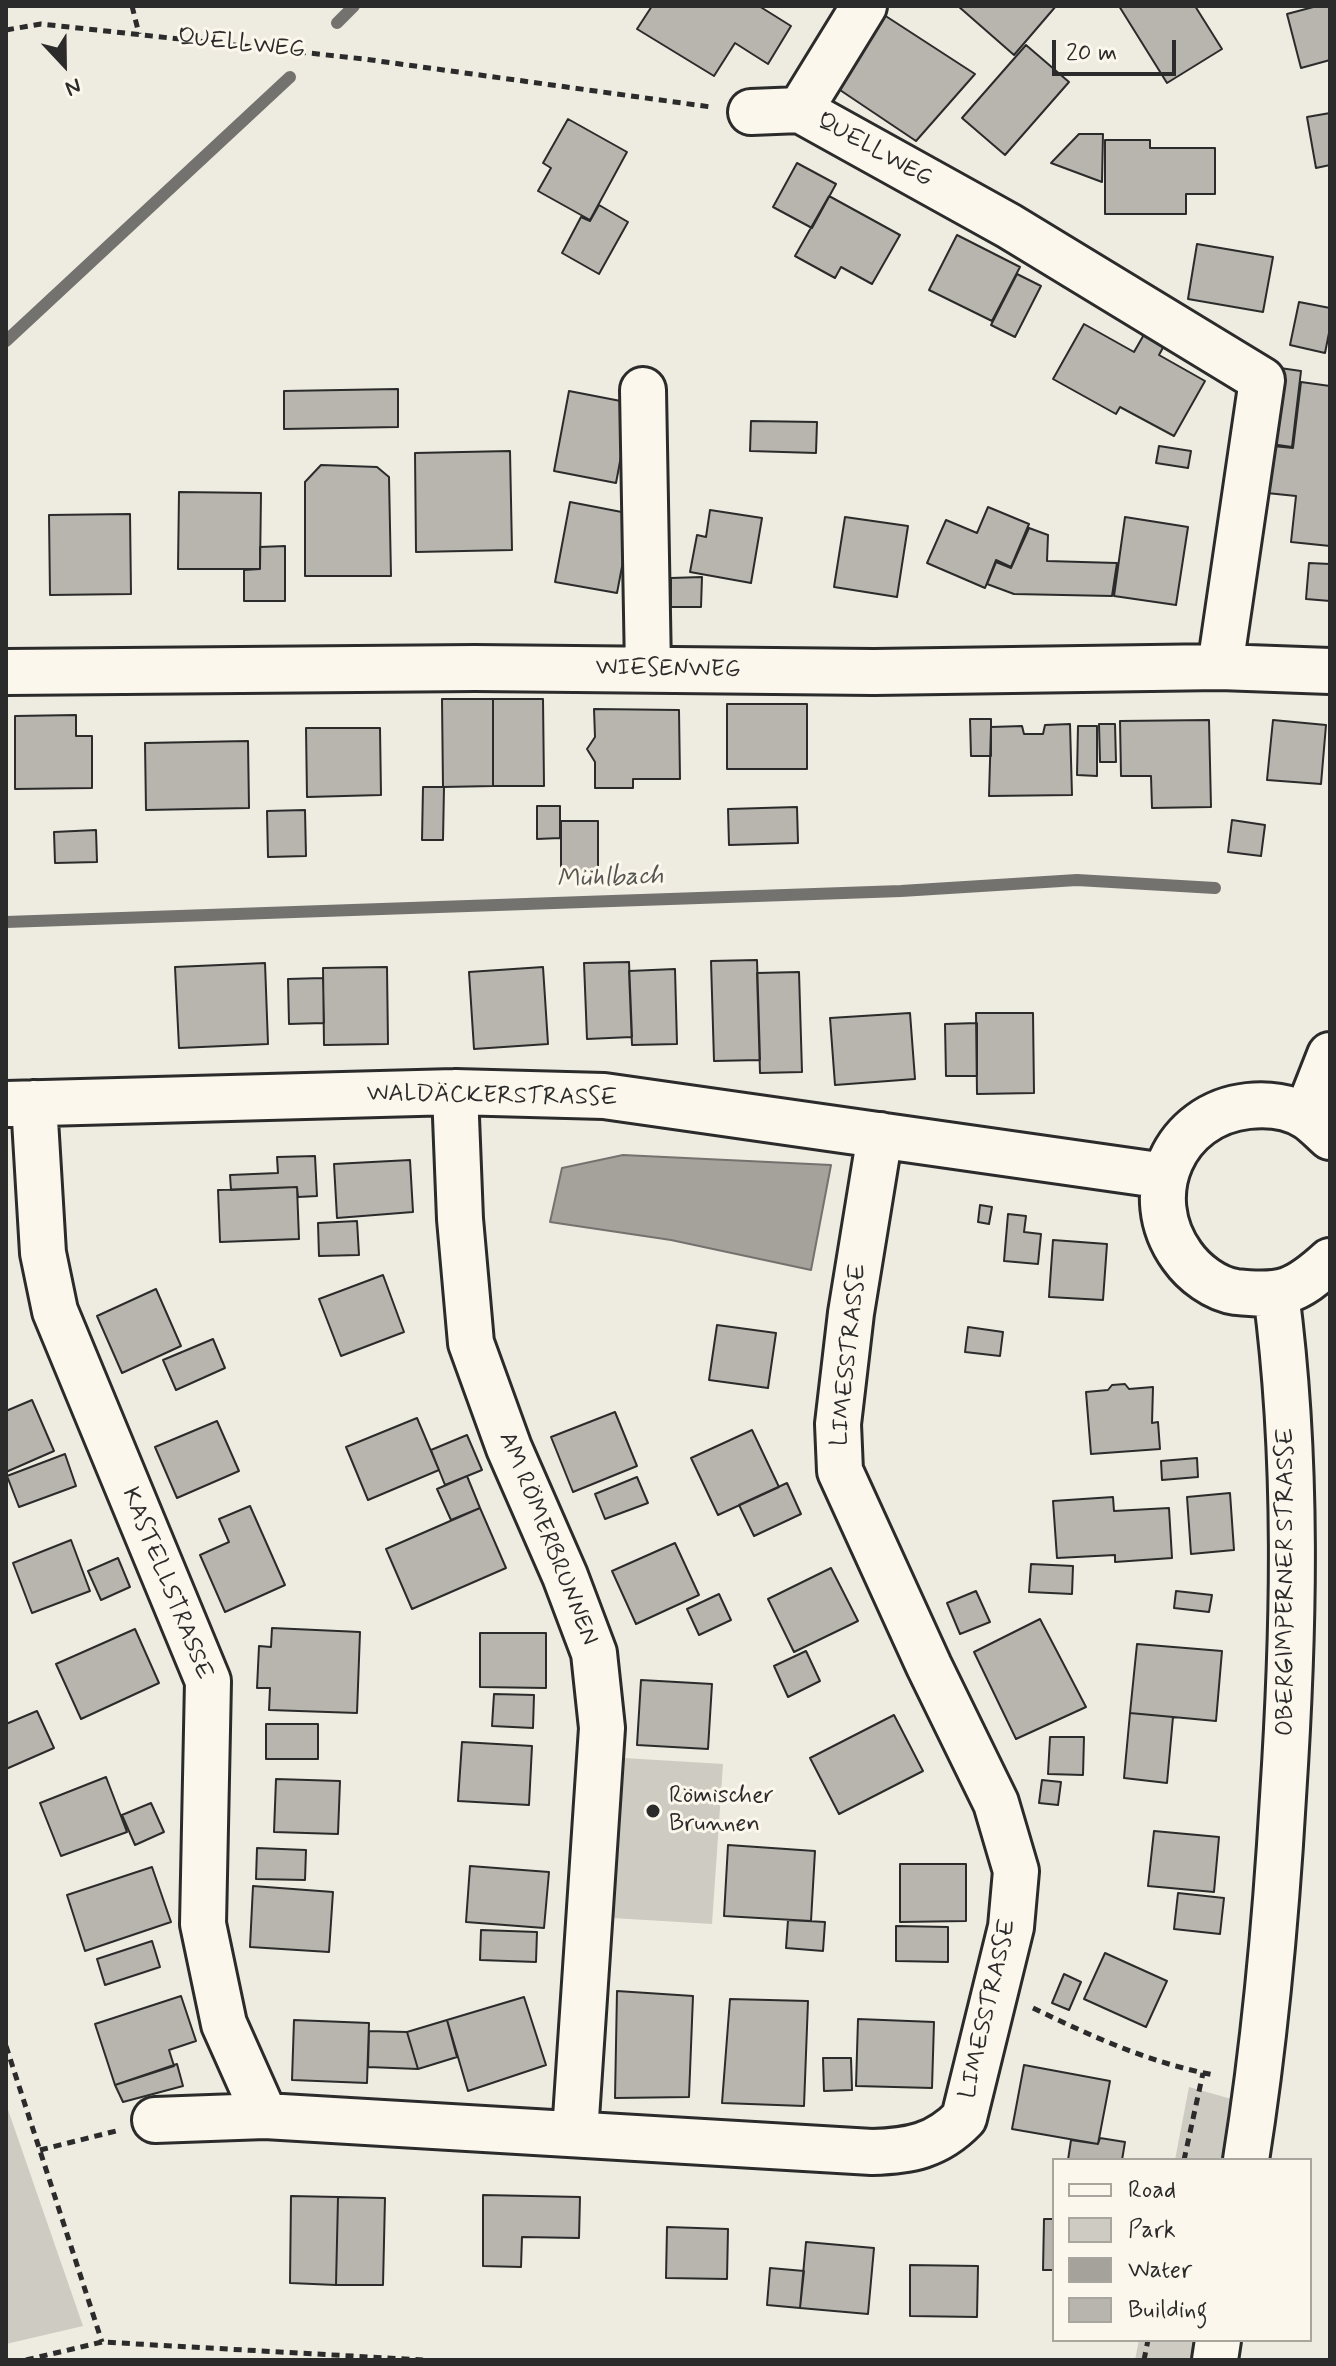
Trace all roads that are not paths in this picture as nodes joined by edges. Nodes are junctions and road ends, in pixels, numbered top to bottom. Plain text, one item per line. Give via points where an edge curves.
1 (864, 6) edge
2 (800, 110) junction
3 (751, 112) road end
4 (643, 390) dead end
5 (1220, 667) junction
6 (648, 669) junction
7 (1330, 671) edge
8 (6, 672) edge
9 (1330, 1055) edge
10 (455, 1092) junction
11 (20, 1104) edge
12 (1318, 1127) edge
13 (880, 1135) junction
14 (1165, 1176) junction
15 (1330, 1261) edge
16 (1276, 1293) junction
17 (265, 2116) junction
18 (155, 2120) road end
19 (575, 2133) junction
20 (1246, 2158) edge

1 - 2 street
2 - 3 street, QUELLWEG
2 - 5 street, QUELLWEG via 1009,226 1262,380
4 - 6 street
5 - 6 street, WIESENWEG
5 - 7 street, WIESENWEG
6 - 8 street, WIESENWEG
9 - 12 street
10 - 11 street, WALDÄCKERSTRASSE
10 - 13 street, WALDÄCKERSTRASSE via 604,1096
10 - 19 street, AM RÖMERBRUNNEN via 471,1343 594,1653 602,1728
11 - 17 street, KASTELLSTRASSE via 55,1311 208,1681 203,1924 224,2024
12 - 14 street via 1268,1104 1228,1108 1193,1127
13 - 14 street, WALDÄCKERSTRASSE
13 - 19 street, LIMESSTRASSE via 851,1313 838,1424 840,1471 996,1803 1016,1871 1011,1927 964,2118 950,2132 909,2151
14 - 16 street via 1161,1199 1169,1239 1193,1271 1227,1290
15 - 16 street via 1305,1283
16 - 20 street, OBERGIMPERNER STRASSE via 1291,1464 1292,1650 1279,1871
17 - 18 street, LIMESSTRASSE
17 - 19 street, LIMESSTRASSE

